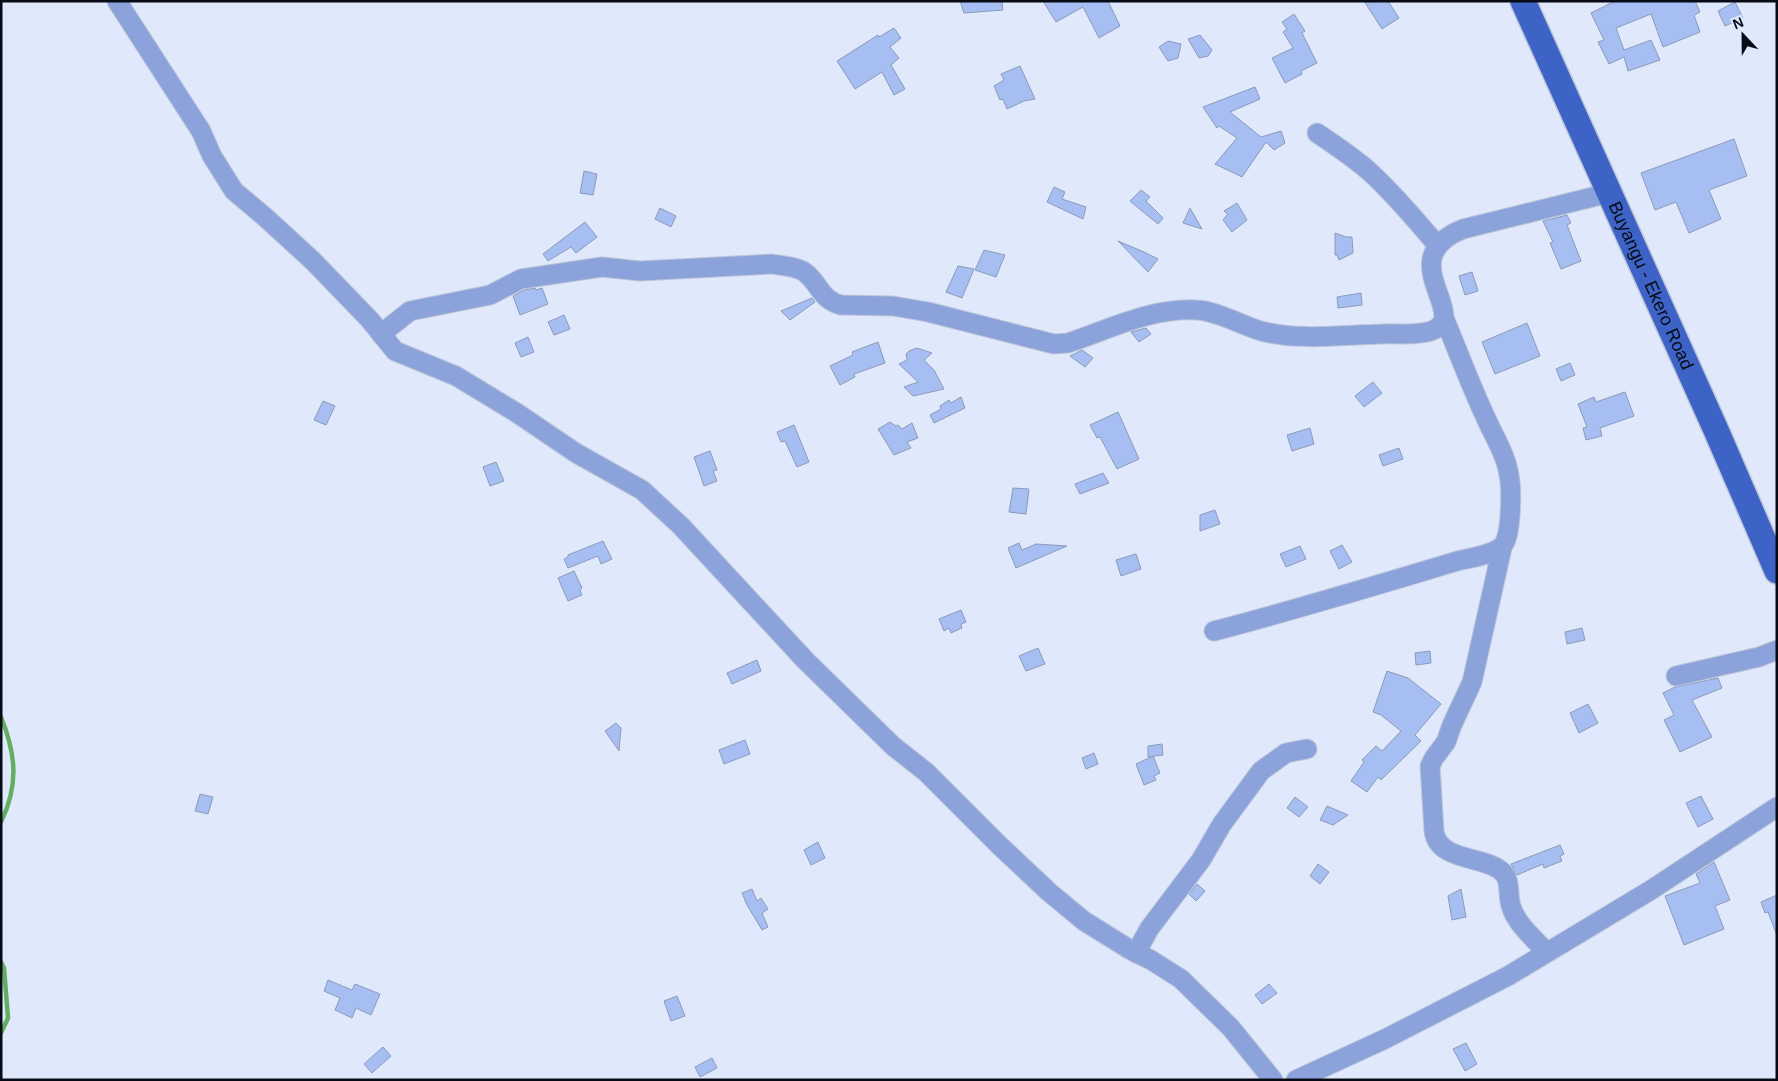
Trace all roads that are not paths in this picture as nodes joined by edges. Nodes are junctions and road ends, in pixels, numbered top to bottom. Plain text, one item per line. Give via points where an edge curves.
1 (117, 1) edge
2 (1523, 1) edge
3 (1317, 133) dead end
4 (1609, 193) junction
5 (1437, 245) junction
6 (1444, 318) junction
7 (381, 334) junction
8 (1502, 548) junction
9 (1777, 571) edge
10 (1214, 631) dead end
11 (1777, 650) edge
12 (1676, 676) dead end
13 (1307, 749) dead end
14 (1777, 807) edge
15 (1546, 952) junction
16 (1136, 953) junction
17 (1273, 1080) edge
18 (1296, 1080) edge

1 - 7 street via 201,131 234,191 313,261
2 - 4 main road, Buyangu - Ekero Road
3 - 5 street via 1370,171
4 - 5 street via 1463,229
4 - 9 main road, Buyangu - Ekero Road
5 - 6 street via 1432,253 1432,274
6 - 7 street via 1440,326 1431,331 1412,334 1303,338 1261,331 1198,310 1160,311 1068,343 1054,344 928,312 893,306 833,303 804,272 772,264 640,271 602,267 521,279 490,295 410,311
6 - 8 street via 1509,474 1510,510
7 - 16 street via 395,351 456,376 576,453 642,490 681,526 805,660 893,746 926,772 1006,852 1084,921
8 - 10 street via 1296,610
8 - 15 street via 1472,682 1446,742 1430,766 1434,831 1437,841 1457,856 1501,870 1509,885 1511,905 1518,921
11 - 12 street
13 - 16 street via 1286,753 1261,771 1222,824 1201,860 1149,929
14 - 15 street via 1651,890
15 - 18 street via 1508,976 1385,1039
16 - 17 street via 1181,979 1230,1028

